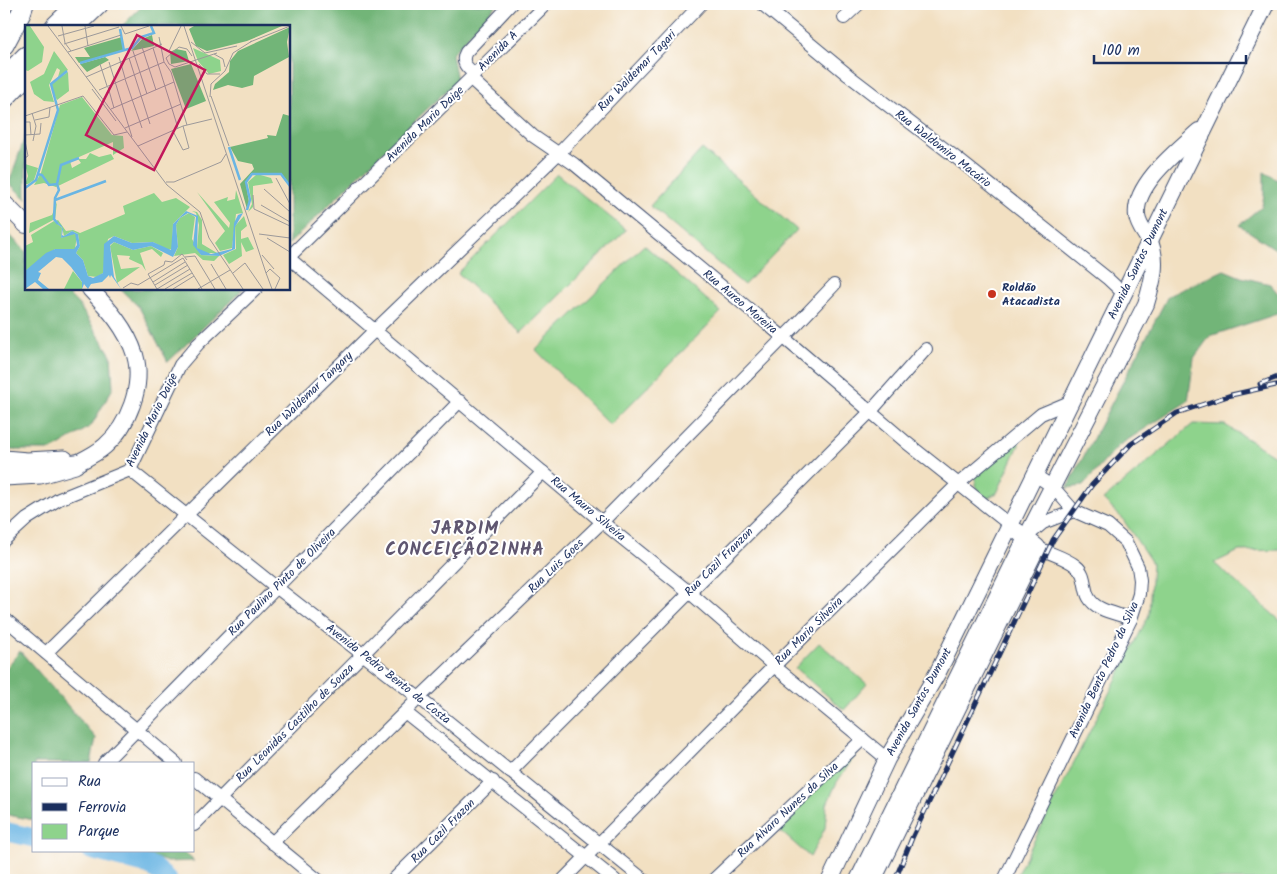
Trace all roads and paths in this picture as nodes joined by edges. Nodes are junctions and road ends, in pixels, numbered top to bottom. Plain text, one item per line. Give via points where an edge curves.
1 (24, 4) edge
2 (78, 4) edge
3 (98, 4) edge
4 (511, 4) edge
5 (543, 4) edge
6 (701, 4) edge
7 (762, 4) edge
8 (858, 4) edge
9 (1266, 4) edge
10 (844, 18) dead end
11 (57, 25) edge
12 (77, 25) edge
13 (4, 45) edge
14 (25, 57) edge
15 (473, 76) junction
16 (25, 77) edge
17 (4, 78) edge
18 (4, 99) edge
19 (1206, 125) junction
20 (573, 138) joint
21 (559, 154) junction
22 (4, 203) edge
23 (25, 224) edge
24 (1150, 242) junction
25 (290, 256) edge
26 (290, 258) edge
27 (834, 285) dead end
28 (91, 290) edge
29 (255, 290) edge
30 (1124, 294) junction
31 (374, 331) junction
32 (783, 337) junction
33 (926, 349) dead end
34 (460, 401) junction
35 (1072, 402) junction
36 (871, 411) junction
37 (4, 460) edge
38 (75, 464) junction
39 (130, 470) junction
40 (543, 472) junction
41 (1035, 475) junction
42 (4, 476) edge
43 (958, 484) junction
44 (1053, 487) junction
45 (1074, 511) junction
46 (185, 515) junction
47 (602, 522) junction
48 (1010, 525) junction
49 (4, 540) edge
50 (1032, 542) junction
51 (276, 587) junction
52 (689, 592) junction
53 (4, 618) edge
54 (1131, 618) junction
55 (46, 653) junction
56 (363, 655) junction
57 (774, 666) junction
58 (419, 698) junction
59 (406, 713) junction
60 (135, 730) junction
61 (863, 739) junction
62 (887, 759) junction
63 (105, 762) edge
64 (175, 762) edge
65 (510, 772) junction
66 (195, 779) edge
67 (493, 781) junction
68 (220, 799) junction
69 (195, 824) edge
70 (599, 842) junction
71 (272, 843) junction
72 (587, 856) junction
73 (318, 880) edge
74 (393, 880) edge
75 (562, 880) edge
76 (615, 880) edge
77 (644, 880) edge
78 (714, 880) edge
79 (830, 880) edge
80 (858, 880) edge
81 (872, 880) edge
82 (1004, 880) edge

1 - 13 highway
2 - 11 highway
3 - 12 highway
4 - 15 street, Avenida A via 463,57
5 - 15 street, Avenida A
6 - 20 street, Rua Waldemar Tagari
7 - 30 street, Rua Waldomiro Macário
8 - 10 street
9 - 19 main road, Avenida Santos Dumont
14 - 17 highway
15 - 21 street, Rua Aureo Moreira via 533,136
15 - 25 street, Avenida Mario Daige
16 - 18 highway
19 - 24 main road, Avenida Santos Dumont
19 - 24 main road via 1160,168 1145,187 1136,214
20 - 21 street, Rua Waldemar Tangary
21 - 31 street, Rua Waldemar Tangary
21 - 32 street, Rua Aureo Moreira
22 - 23 main road
24 - 30 main road, Avenida Santos Dumont
24 - 44 main road via 1154,274 1146,304
26 - 31 street, Rua Mauro Silveira
27 - 32 street, Rua Luis Goes
28 - 38 main road via 121,328 134,354 137,374 132,405 113,439
29 - 39 street, Avenida Mario Daige via 180,365
30 - 35 main road, Avenida Santos Dumont
31 - 34 street, Rua Mauro Silveira
31 - 46 street, Rua Waldemar Tangary
32 - 36 street, Rua Aureo Moreira
32 - 47 street, Rua Luis Goes
33 - 36 street, Rua Cazil Franzon
34 - 40 street, Rua Mauro Silveira
34 - 51 street, Rua Paulino Pinto de Oliveira
35 - 41 main road, Avenida Santos Dumont
35 - 43 street, Rua Mario Silveira via 1041,414
36 - 43 street, Rua Aureo Moreira
36 - 52 street, Rua Cazil Franzon
37 - 38 highway via 62,459
38 - 42 highway via 40,474
39 - 46 street, Avenida Pedro Bento da Costa
39 - 49 street, Avenida Mario Daige via 41,509
40 - 47 street, Rua Mauro Silveira
40 - 56 street, Rua Leonidas Castilho de Souza
41 - 44 street, Avenida Bento Pedro da Silva
41 - 48 main road, Avenida Santos Dumont
43 - 48 street, Rua Aureo Moreira
43 - 57 street, Rua Mario Silveira
44 - 45 street, Avenida Bento Pedro da Silva
44 - 50 main road
45 - 50 street via 1043,523
45 - 54 street, Avenida Bento Pedro da Silva via 1108,526 1126,542 1134,556 1138,567 1139,594
46 - 51 street, Avenida Pedro Bento da Costa
46 - 55 street, Rua Waldemar Tangary
47 - 52 street, Rua Mauro Silveira
47 - 58 street, Rua Luis Goes
48 - 50 main road
48 - 62 main road, Avenida Santos Dumont via 938,672
50 - 54 street via 1078,567 1089,598 1096,605
50 - 80 main road, Avenida Santos Dumont
50 - 81 main road
51 - 56 street, Avenida Pedro Bento da Costa
51 - 60 street, Rua Paulino Pinto de Oliveira
52 - 57 street, Rua Mauro Silveira
52 - 65 street, Rua Cazil Franzon
53 - 55 street
54 - 82 street, Avenida Bento Pedro da Silva
55 - 60 street
56 - 58 street, Avenida Pedro Bento da Costa
56 - 68 street, Rua Leonidas Castilho de Souza
57 - 61 street, Rua Mauro Silveira
57 - 70 street, Rua Mario Silveira
58 - 59 street, Rua Luis Goes
58 - 65 street, Avenida Pedro Bento da Costa
59 - 67 street, Avenida Pedro Bento da Costa
59 - 71 street, Rua Luis Goes
60 - 63 street, Rua Paulino Pinto de Oliveira
60 - 64 street
61 - 62 street, Rua Mauro Silveira
61 - 78 street, Rua Alvaro Nunes da Silva
62 - 79 main road, Avenida Santos Dumont
65 - 70 street, Avenida Pedro Bento da Costa
66 - 68 street
67 - 72 street, Avenida Pedro Bento da Costa
67 - 74 street, Rua Cazil Frazon
68 - 69 street, Rua Leonidas Castilho de Souza
68 - 71 street
70 - 72 street, Rua Mario Silveira
70 - 77 street, Avenida Pedro Bento da Costa
71 - 73 street
72 - 75 street, Rua Mario Silveira
72 - 76 street, Avenida Pedro Bento da Costa

